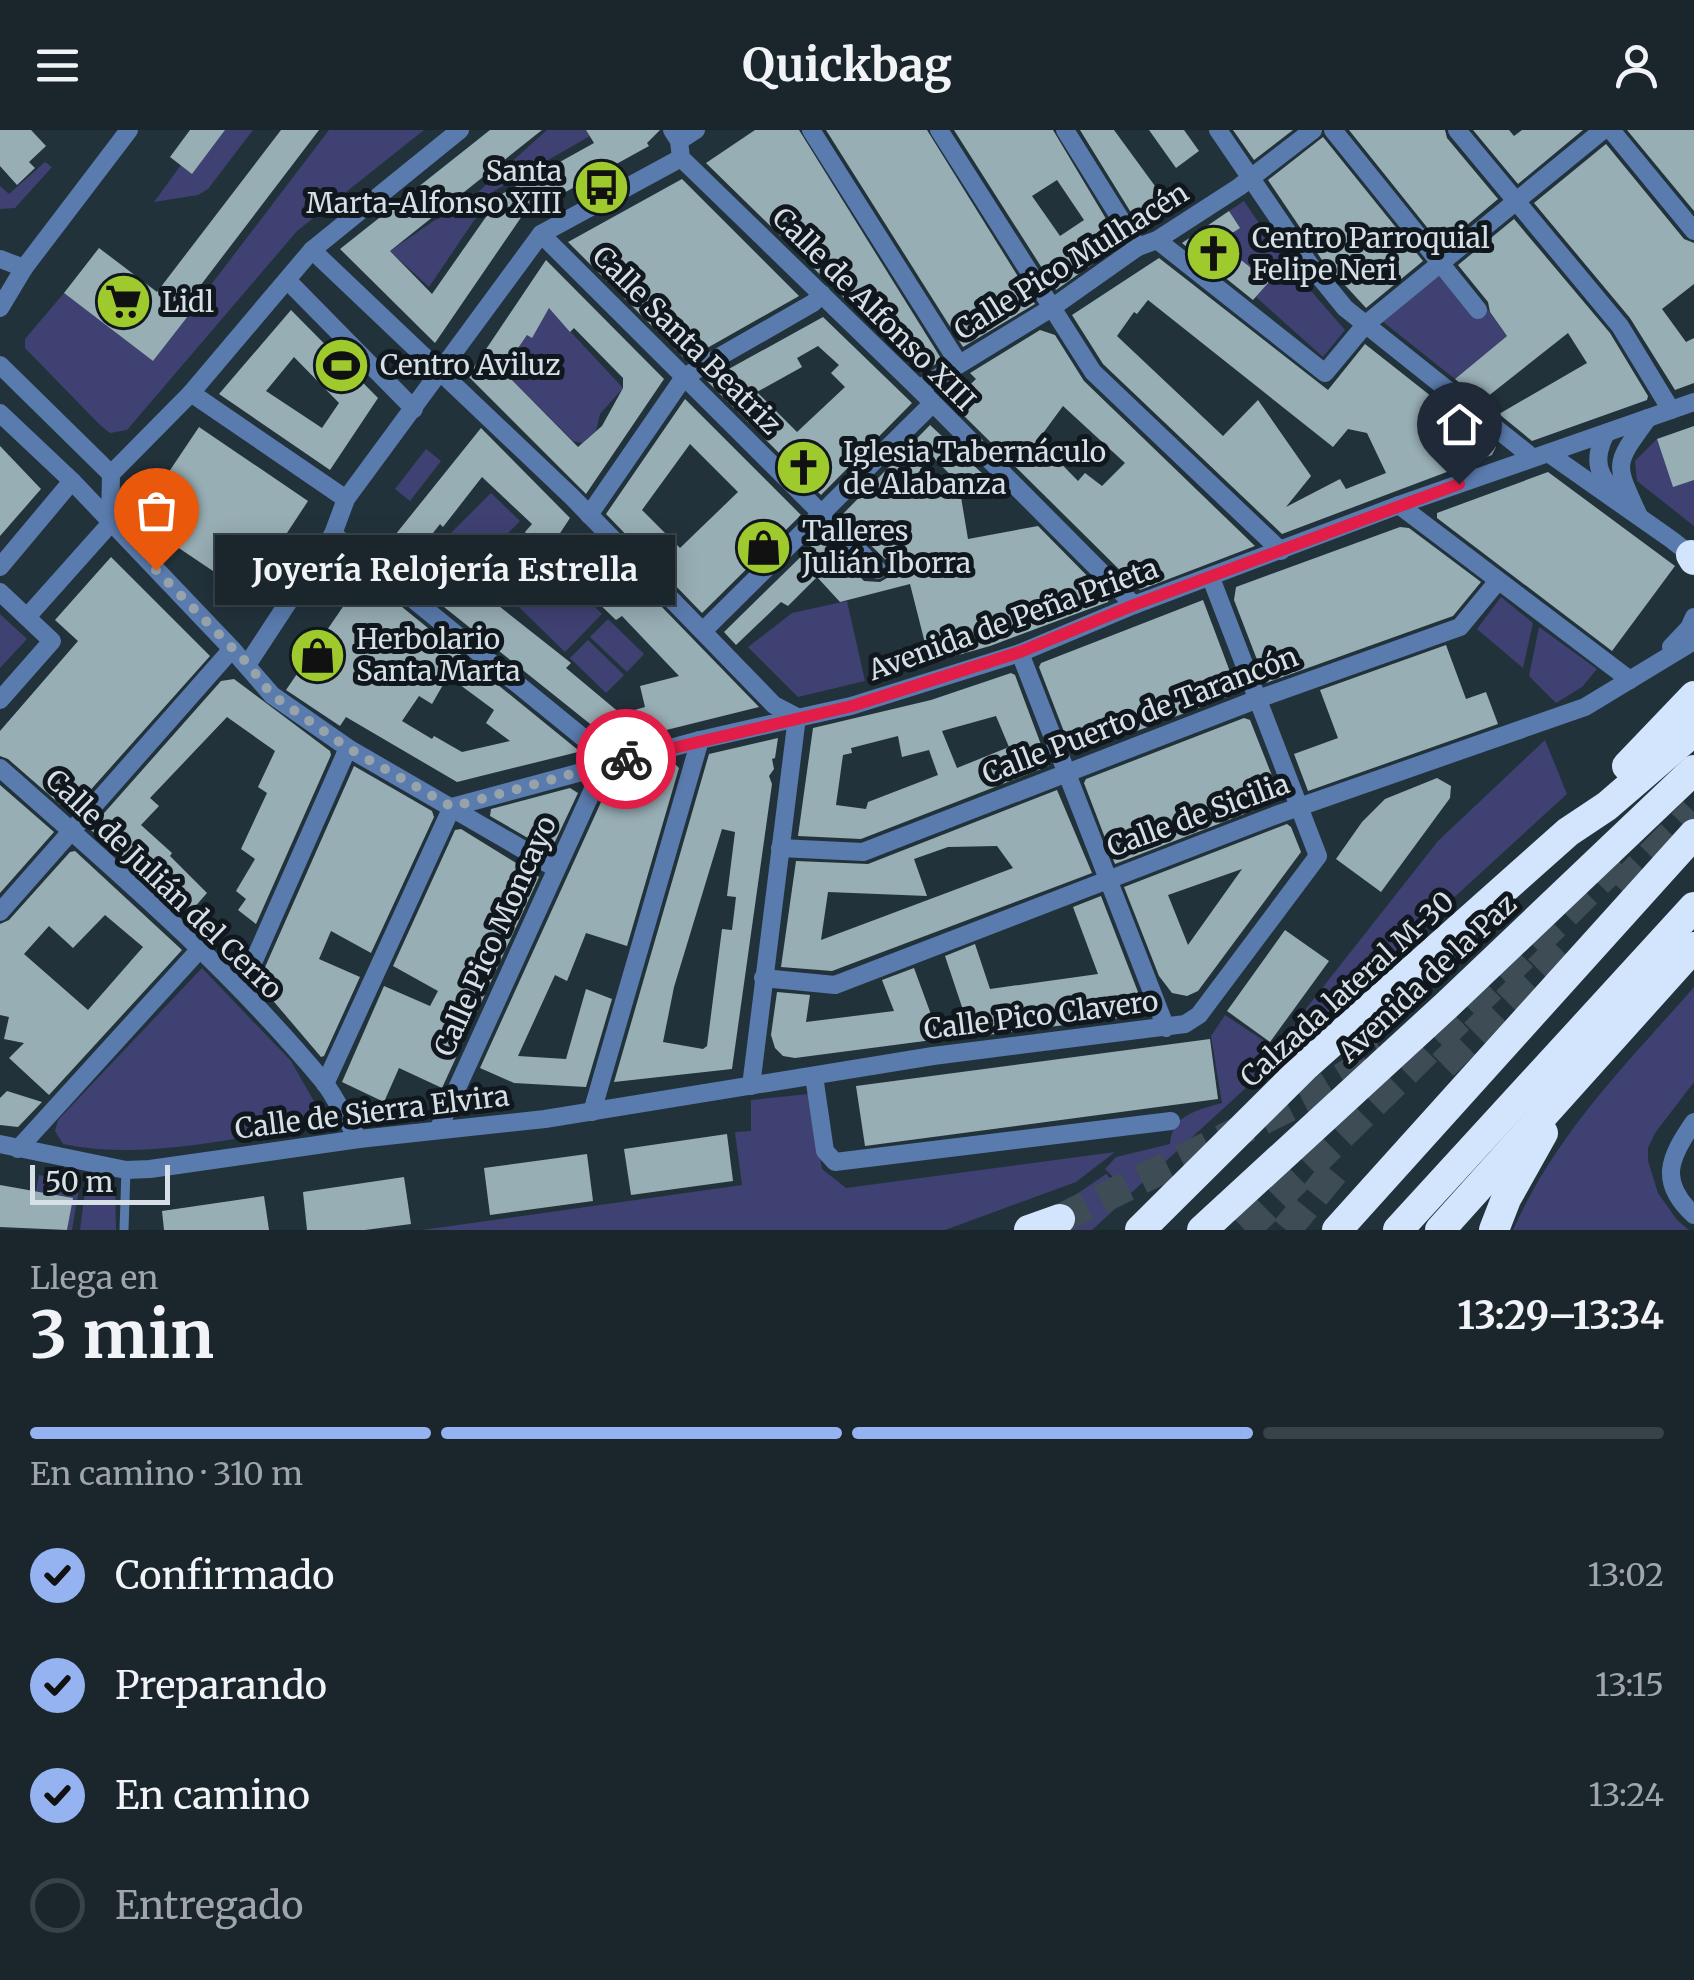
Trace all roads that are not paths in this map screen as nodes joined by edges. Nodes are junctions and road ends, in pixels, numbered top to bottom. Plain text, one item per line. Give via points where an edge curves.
1 (128, 130) edge
2 (460, 130) edge
3 (696, 130) edge
4 (811, 130) edge
5 (940, 130) edge
6 (1065, 130) edge
7 (1218, 130) edge
8 (1313, 130) edge
9 (1332, 130) edge
10 (1456, 130) edge
11 (1603, 130) edge
12 (1611, 130) edge
13 (677, 143) edge
14 (1250, 178) junction
15 (1517, 202) junction
16 (1694, 230) edge
17 (542, 234) junction
18 (1157, 240) junction
19 (1138, 247) junction
20 (312, 250) junction
21 (0, 258) edge
22 (1440, 264) junction
23 (24, 268) junction
24 (287, 280) junction
25 (822, 294) junction
26 (0, 308) edge
27 (1053, 308) junction
28 (1478, 310) dead end
29 (1365, 325) junction
30 (0, 364) edge
31 (960, 364) junction
32 (440, 373) junction
33 (684, 376) junction
34 (919, 389) junction
35 (191, 393) junction
36 (1694, 402) edge
37 (932, 404) junction
38 (414, 409) junction
39 (1671, 410) junction
40 (0, 413) edge
41 (1648, 418) junction
42 (1606, 432) junction
43 (1540, 455) junction
44 (111, 474) junction
45 (72, 481) junction
46 (346, 499) junction
47 (1399, 505) junction
48 (822, 514) junction
49 (590, 515) junction
50 (1638, 515) junction
51 (110, 524) junction
52 (333, 534) junction
53 (1281, 550) junction
54 (1693, 561) edge
55 (0, 568) edge
56 (878, 570) dead end
57 (1211, 578) junction
58 (1498, 581) junction
59 (0, 592) edge
60 (1134, 605) junction
61 (26, 617) junction
62 (1694, 617) edge
63 (704, 631) junction
64 (1694, 642) edge
65 (232, 648) junction
66 (1020, 652) junction
67 (248, 664) junction
68 (1638, 675) junction
69 (1694, 696) edge
70 (1258, 698) junction
71 (0, 700) edge
72 (1694, 715) edge
73 (797, 717) junction
74 (1694, 731) edge
75 (700, 740) junction
76 (348, 748) junction
77 (604, 766) junction
78 (0, 768) edge
79 (1694, 770) edge
80 (1066, 771) junction
81 (1601, 802) junction
82 (1300, 806) junction
83 (452, 807) junction
84 (72, 832) junction
85 (1694, 834) edge
86 (780, 848) junction
87 (555, 868) junction
88 (1106, 879) junction
89 (1694, 907) edge
90 (0, 912) edge
91 (1694, 947) edge
92 (200, 949) junction
93 (763, 978) junction
94 (241, 990) junction
95 (1166, 1028) junction
96 (1605, 1045) junction
97 (1304, 1068) junction
98 (814, 1076) junction
99 (325, 1084) junction
100 (751, 1086) junction
101 (592, 1112) junction
102 (1170, 1120) dead end
103 (1694, 1122) edge
104 (438, 1130) junction
105 (359, 1139) junction
106 (9, 1146) edge
107 (126, 1170) junction
108 (1694, 1215) edge
109 (1060, 1219) tunnel mouth
110 (124, 1230) edge
111 (1029, 1230) edge
112 (1116, 1230) edge
113 (1140, 1230) edge
114 (1202, 1230) edge
115 (1336, 1230) edge
116 (1398, 1230) edge
117 (1440, 1230) edge
118 (1494, 1230) edge

1 - 23 street
2 - 20 street
3 - 13 street
4 - 31 street
5 - 27 street
6 - 19 street
7 - 14 street
8 - 14 street, Calle Pico Mulhacén
9 - 22 street
10 - 15 street
11 - 15 street
12 - 16 street
13 - 17 street
13 - 25 street, Calle de Alfonso XIII
14 - 18 street, Calle Pico Mulhacén
14 - 29 street via 1310,265
15 - 22 street
15 - 39 street via 1620,326
17 - 32 street
17 - 33 street, Calle Santa Beatriz
18 - 19 street, Calle Pico Mulhacén
18 - 29 street via 1325,373
19 - 27 street, Calle Pico Mulhacén
20 - 24 street
20 - 32 street
21 - 23 street
22 - 28 street
22 - 29 street
23 - 26 street
24 - 35 street
24 - 38 street
25 - 33 street
25 - 34 street, Calle de Alfonso XIII
27 - 31 street, Calle Pico Mulhacén
27 - 53 street via 1093,372
29 - 43 street
30 - 44 street
31 - 34 street, Calle Pico Mulhacén
32 - 38 street
32 - 49 street
33 - 48 street, Calle Santa Beatriz
33 - 49 street
34 - 37 street, Calle de Alfonso XIII
35 - 44 street
35 - 46 street
36 - 39 street, Avenida de Peña Prieta
37 - 48 street
37 - 60 street, Calle de Alfonso XIII
38 - 46 street
39 - 41 street, Avenida de Peña Prieta
40 - 45 street
41 - 42 street, Avenida de Peña Prieta
41 - 50 street via 1620,459
42 - 43 street, Avenida de Peña Prieta
42 - 50 street via 1596,454 1599,467
43 - 47 street, Avenida de Peña Prieta
43 - 50 street
44 - 45 street
44 - 51 street
45 - 51 street
45 - 55 street
46 - 52 street
47 - 53 street, Avenida de Peña Prieta
47 - 58 street
48 - 56 street, Calle Santa Beatriz
48 - 63 street
49 - 63 street
50 - 54 street
51 - 61 street
51 - 65 street
52 - 67 street
52 - 77 street via 602,753
53 - 57 street, Avenida de Peña Prieta
57 - 60 street, Avenida de Peña Prieta
57 - 70 street
58 - 68 street
58 - 70 street, Calle Puerto de Tarancón via 1460,627
59 - 61 street
60 - 66 street, Avenida de Peña Prieta
61 - 71 street via 52,641
62 - 68 street, Calle de Sicilia via 1678,642
63 - 73 street via 774,705
64 - 68 street, Calle de Sicilia
65 - 67 street
65 - 84 street
66 - 73 street, Avenida de Peña Prieta
66 - 80 street
67 - 76 street via 272,695
68 - 82 street, Calle de Sicilia via 1584,707
69 - 81 highway
70 - 80 street, Calle Puerto de Tarancón
70 - 82 street
72 - 81 highway
73 - 75 street, Avenida de Peña Prieta
73 - 86 street
74 - 81 highway
75 - 77 street, Avenida de Peña Prieta
75 - 101 street
76 - 83 street
76 - 94 street
77 - 83 street, Avenida de Peña Prieta
77 - 87 street, Calle Pico Moncayo
78 - 84 street, Calle de Julián del Cerro
79 - 114 highway, Avenida de la Paz
80 - 86 street, Calle Puerto de Tarancón via 863,852
80 - 88 street
81 - 97 highway, Calzada lateral M-30
82 - 88 street, Calle de Sicilia
82 - 95 street, Calle Pico Clavero via 1318,856 1199,1015
83 - 87 street
83 - 99 street
84 - 90 street
84 - 92 street, Calle de Julián del Cerro
85 - 115 highway
86 - 93 street
87 - 104 street, Calle Pico Moncayo
88 - 93 street, Calle de Sicilia via 834,985
88 - 95 street
89 - 116 highway
91 - 96 highway
92 - 94 street, Calle de Julián del Cerro
92 - 106 street
93 - 100 street
94 - 99 street, Calle de Julián del Cerro
95 - 98 street, Calle Pico Clavero
96 - 117 highway
96 - 118 highway via 1546,1127
97 - 112 highway
97 - 113 highway, Calzada lateral M-30
98 - 100 street, Calle Pico Clavero
98 - 102 street via 825,1151 834,1162
99 - 105 street, Calle de Julián del Cerro
100 - 101 street, Calle de Sierra Elvira
101 - 104 street, Calle de Sierra Elvira
103 - 108 street via 1670,1171 1679,1201
104 - 105 street, Calle de Sierra Elvira
105 - 107 street, Calle de Sierra Elvira
106 - 107 street, Calle de Sierra Elvira
107 - 110 lane
109 - 111 highway

